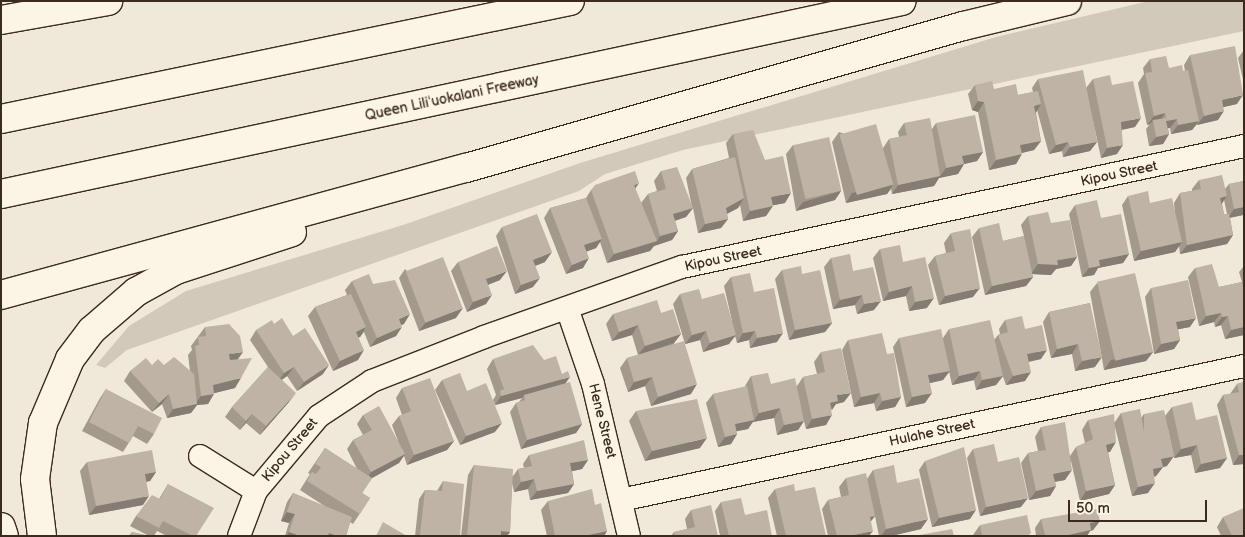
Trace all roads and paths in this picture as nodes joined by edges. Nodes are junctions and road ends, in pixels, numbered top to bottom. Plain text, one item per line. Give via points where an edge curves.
1 (108, 1) edge
2 (570, 1) edge
3 (902, 1) edge
4 (1067, 1) edge
5 (1, 20) edge
6 (1, 119) edge
7 (1244, 146) edge
8 (466, 168) junction
9 (1, 194) edge
10 (1, 295) edge
11 (567, 308) junction
12 (1244, 366) edge
13 (200, 456) dead end
14 (256, 491) junction
15 (621, 500) junction
16 (1, 527) edge
17 (4, 536) edge
18 (42, 536) edge
19 (240, 536) edge
20 (628, 536) edge

1 - 5 highway
2 - 6 highway
3 - 9 highway, Queen Liliʻuokalani Freeway
4 - 8 highway via 824,64
7 - 11 street, Kipou Street via 682,268
8 - 10 highway
8 - 18 highway via 355,211 176,270 111,311 70,359 43,423 35,479
11 - 14 street, Kipou Street via 372,381 319,416
11 - 15 street, Hene Street via 594,384
12 - 15 street, Hulahe Street
13 - 14 street, Kipou Street
14 - 19 street, Kipou Street
15 - 20 street, Hene Street
16 - 17 highway

